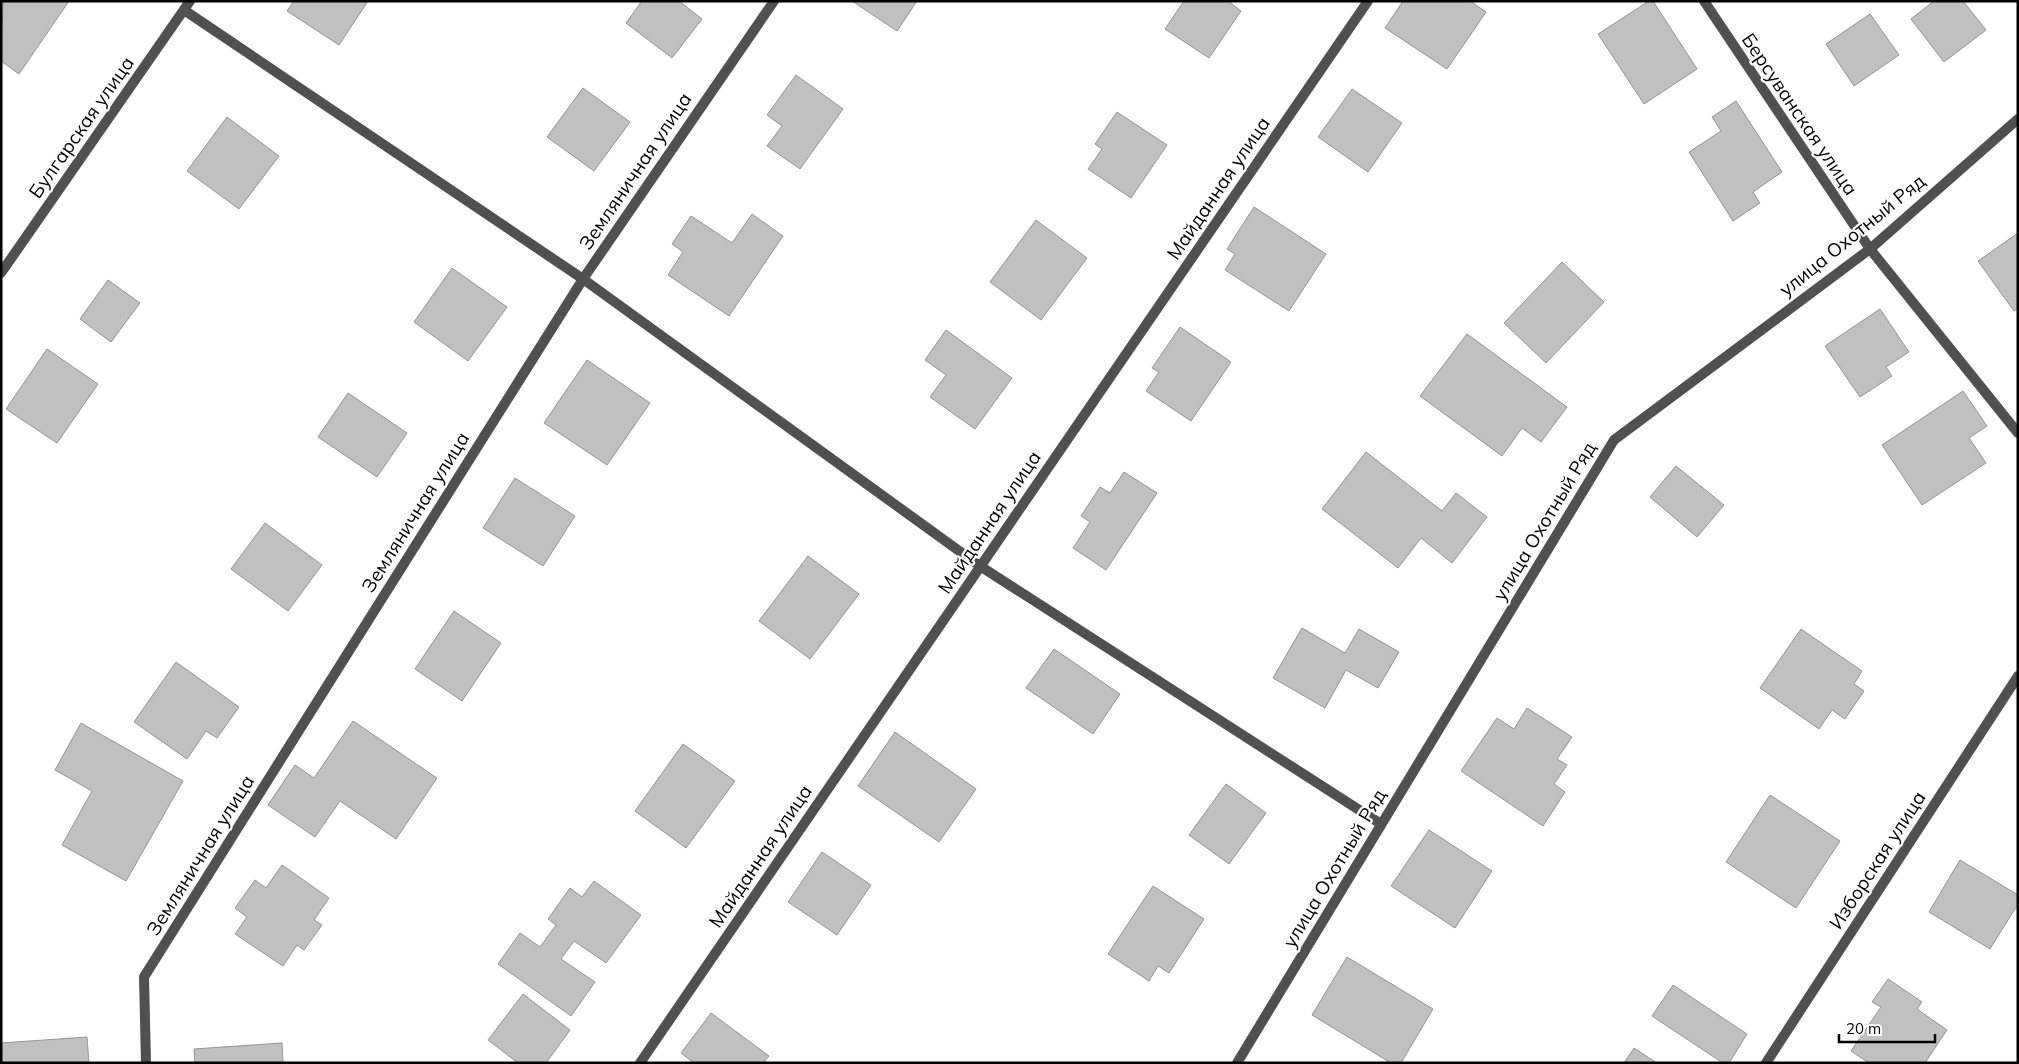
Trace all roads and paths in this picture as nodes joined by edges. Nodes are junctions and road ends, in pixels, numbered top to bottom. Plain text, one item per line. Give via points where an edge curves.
1 (774, 1) edge
2 (1368, 1) edge
3 (1704, 1) edge
4 (187, 6) edge
5 (2018, 118) edge
6 (1870, 249) junction
7 (1, 273) edge
8 (583, 279) junction
9 (2018, 433) edge
10 (980, 566) junction
11 (2018, 676) edge
12 (1381, 824) junction
13 (146, 1063) edge
14 (640, 1063) edge
15 (1237, 1063) edge
16 (1766, 1063) edge

1 - 8 street, Земляничная улица
2 - 10 street, Майданная улица
3 - 6 street, Берсуванская улица
4 - 7 street, Булгарская улица
4 - 8 street
5 - 6 street, улица Охотный Ряд
6 - 9 street, Берсуванская улица
6 - 12 street, улица Охотный Ряд via 1614,440
8 - 10 street
8 - 13 street, Земляничная улица via 144,977
10 - 12 street
10 - 14 street, Майданная улица
11 - 16 street, Изборская улица
12 - 15 street, улица Охотный Ряд

